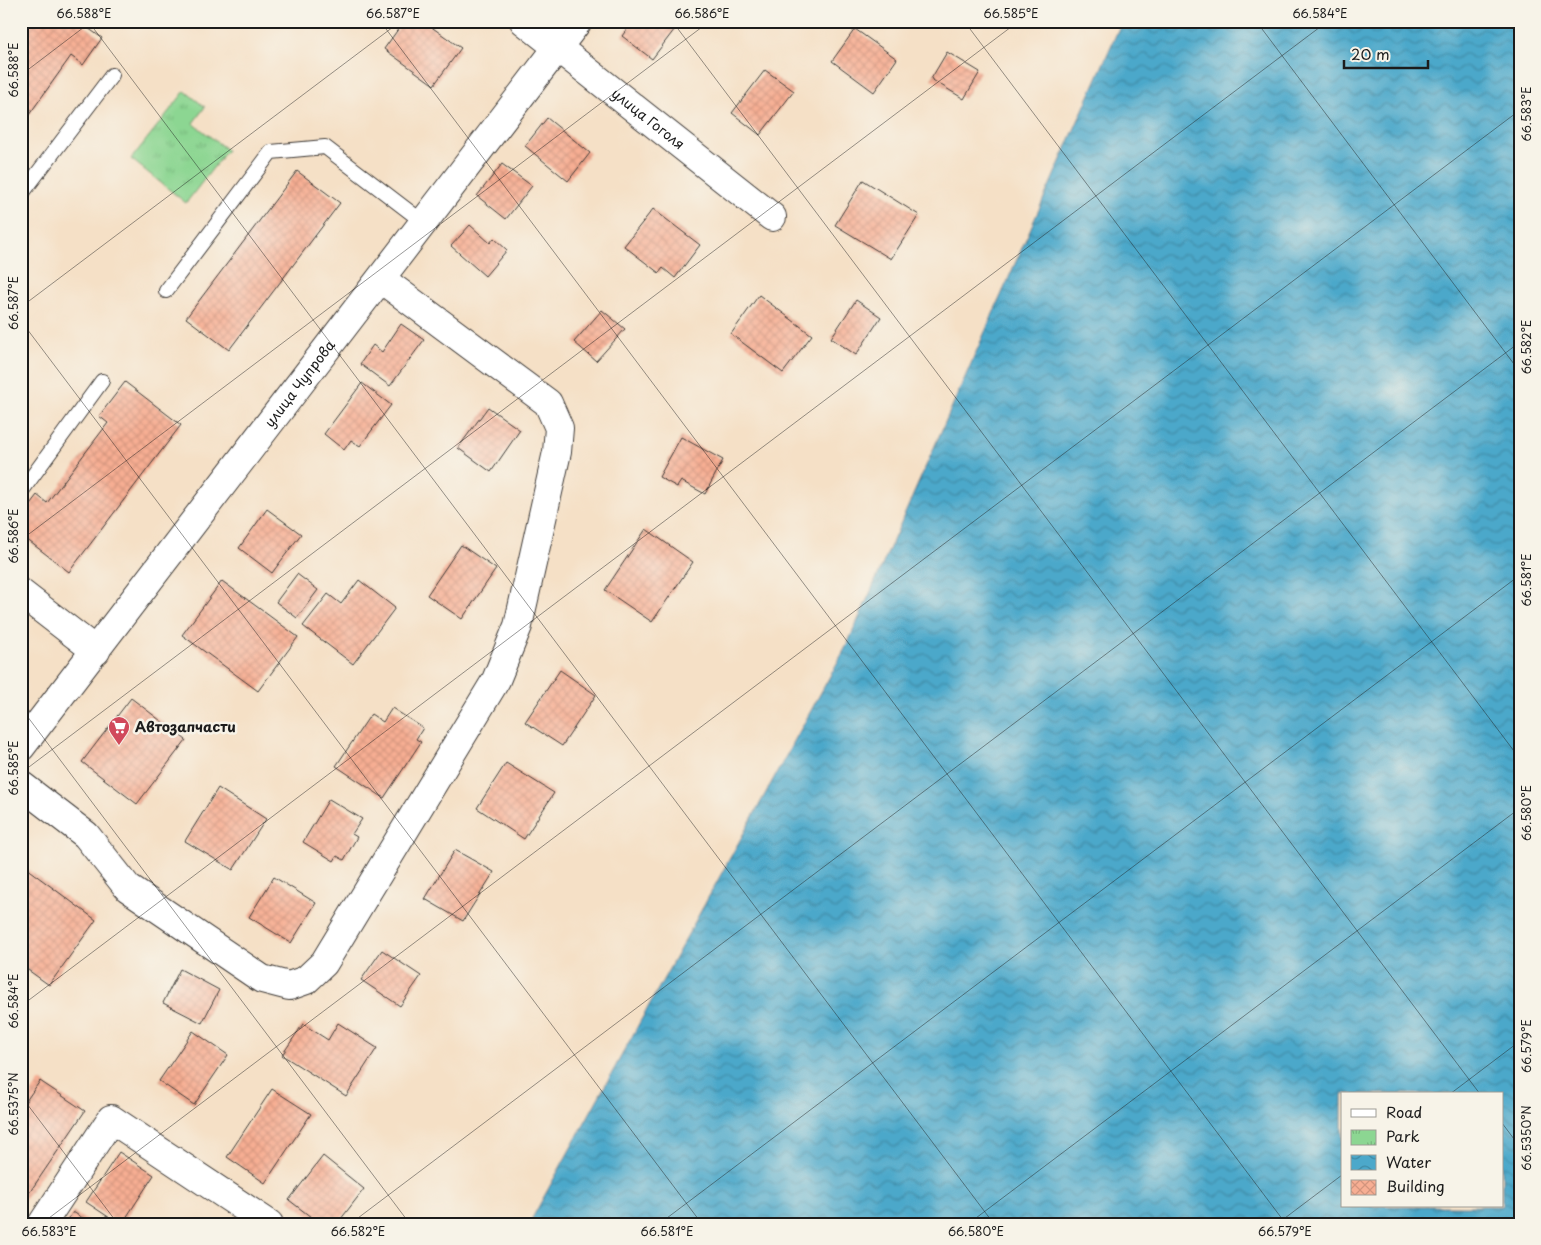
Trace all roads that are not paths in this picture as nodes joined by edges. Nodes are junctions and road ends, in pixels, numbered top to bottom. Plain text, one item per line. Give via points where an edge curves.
1 (524, 21) edge
2 (578, 21) edge
3 (558, 47) junction
4 (112, 75) dead end
5 (21, 195) edge
6 (772, 217) dead end
7 (423, 222) junction
8 (381, 279) junction
9 (166, 291) dead end
10 (102, 381) dead end
11 (21, 492) edge
12 (21, 593) edge
13 (96, 651) junction
14 (21, 748) edge
15 (21, 785) edge
16 (42, 1224) edge
17 (269, 1224) edge

1 - 3 street, улица Гоголя
2 - 3 street, улица Чупрова
3 - 6 street, улица Гоголя
3 - 7 street, улица Чупрова
4 - 5 lane
7 - 8 street, улица Чупрова
7 - 9 lane via 325,147 271,152
8 - 13 street, улица Чупрова
8 - 15 street via 548,403 559,428 557,452 518,626 496,680 324,963 306,980 289,986 262,979 128,888 86,835
10 - 11 lane
12 - 13 street
13 - 14 street, улица Чупрова
16 - 17 street via 111,1119

